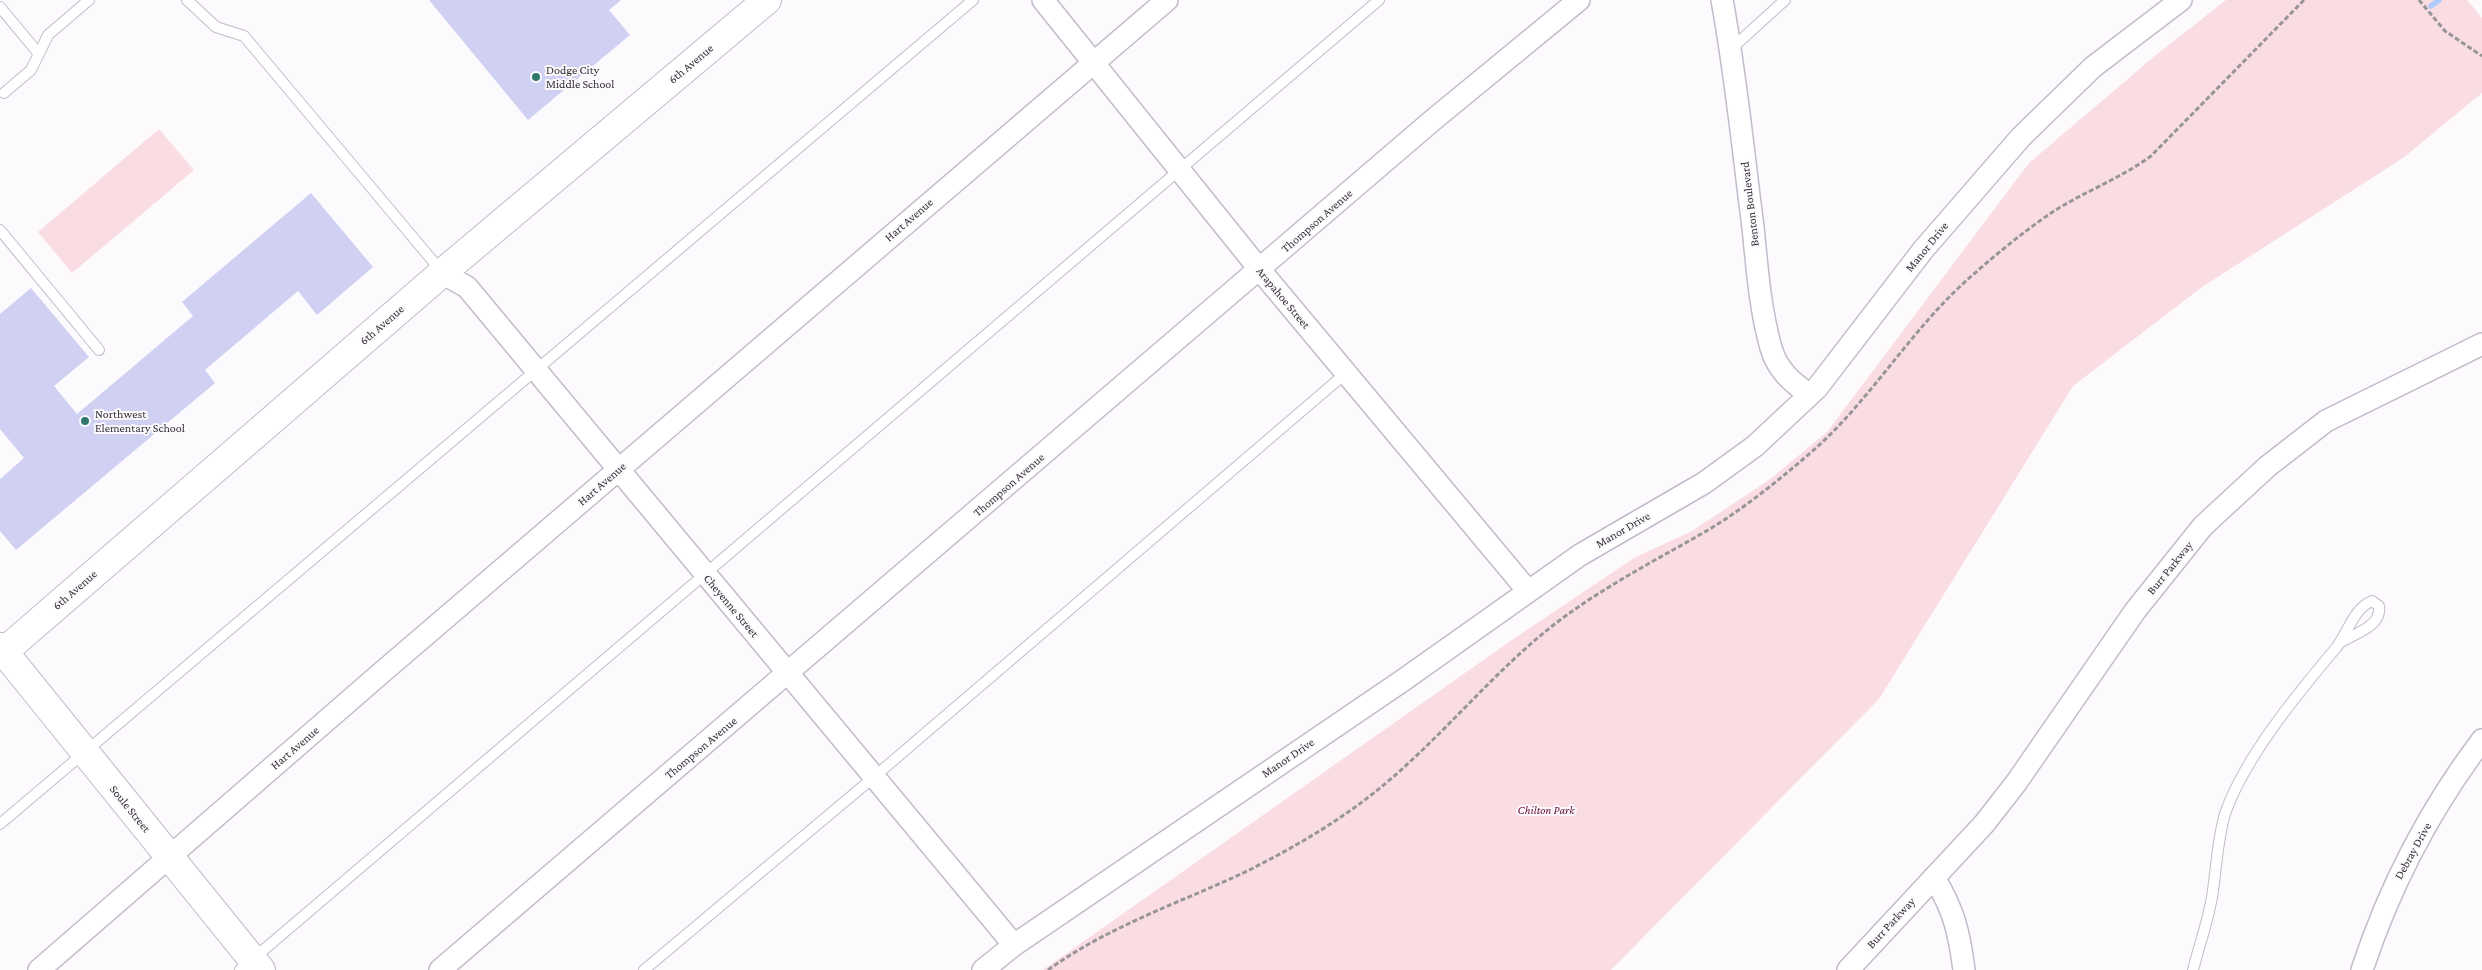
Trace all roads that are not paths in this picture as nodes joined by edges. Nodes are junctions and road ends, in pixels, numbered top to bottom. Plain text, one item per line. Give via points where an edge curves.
1 (89, 0) edge
2 (187, 0) edge
3 (767, 0) edge
4 (973, 0) edge
5 (1043, 0) edge
6 (1167, 0) edge
7 (1379, 0) edge
8 (1579, 0) edge
9 (1722, 0) edge
10 (1785, 0) edge
11 (2181, 0) edge
12 (0, 7) edge
13 (1731, 49) junction
14 (39, 54) junction
15 (1093, 62) junction
16 (4, 93) dead end
17 (1179, 170) junction
18 (0, 230) edge
19 (1260, 270) junction
20 (442, 273) junction
21 (2482, 344) edge
22 (99, 350) dead end
23 (538, 371) junction
24 (1346, 373) junction
25 (1809, 394) junction
26 (619, 470) junction
27 (704, 574) junction
28 (1528, 591) junction
29 (2341, 642) dead end
30 (1, 651) edge
31 (788, 674) junction
32 (2482, 740) edge
33 (83, 752) junction
34 (874, 777) junction
35 (0, 824) edge
36 (169, 858) junction
37 (1934, 877) junction
38 (1014, 945) junction
39 (251, 966) edge
40 (39, 970) edge
41 (440, 970) edge
42 (644, 970) edge
43 (983, 970) edge
44 (1848, 970) edge
45 (1964, 970) edge
46 (2193, 970) edge
47 (2362, 970) edge

1 - 14 lane via 48,35
2 - 20 lane via 216,27 244,36
3 - 20 street, 6th Avenue
4 - 23 lane
5 - 15 street, Arapahoe Street
6 - 15 street, Hart Avenue
7 - 17 lane
8 - 19 street, Thompson Avenue via 1433,120
9 - 13 street, Benton Boulevard
10 - 13 lane
11 - 25 street, Manor Drive via 2093,67 2021,136 1923,250 1853,343
12 - 14 lane
13 - 25 street, Benton Boulevard via 1759,280 1771,349 1782,371
14 - 16 lane via 31,70
15 - 17 street, Arapahoe Street
15 - 26 street, Hart Avenue
17 - 19 street, Arapahoe Street
17 - 27 lane
18 - 22 lane
19 - 24 street, Arapahoe Street
19 - 31 street, Thompson Avenue
20 - 23 street, Cheyenne Street via 467,287
20 - 30 street, 6th Avenue
21 - 37 street, Burr Parkway via 2326,422 2268,466 2203,526 2135,611 2016,783 1984,824
23 - 26 street, Cheyenne Street
23 - 33 lane
24 - 28 street, Arapahoe Street
24 - 34 lane
25 - 28 street, Manor Drive via 1756,446 1704,484 1580,555
26 - 27 street, Cheyenne Street
26 - 36 street, Hart Avenue
27 - 31 street, Cheyenne Street
27 - 39 lane
28 - 38 street, Manor Drive via 1402,681
29 - 46 lane via 2303,687 2238,781 2225,813 2212,900
30 - 33 street, Soule Street
31 - 34 street, Cheyenne Street
31 - 41 street, Thompson Avenue
32 - 47 street, Debray Drive via 2402,868
33 - 35 lane
33 - 36 street, Soule Street
34 - 38 street, Cheyenne Street
34 - 42 lane
36 - 39 street, Soule Street
36 - 40 street, Hart Avenue
37 - 44 street, Burr Parkway
37 - 45 street via 1950,904 1960,937
38 - 43 street, Manor Drive

